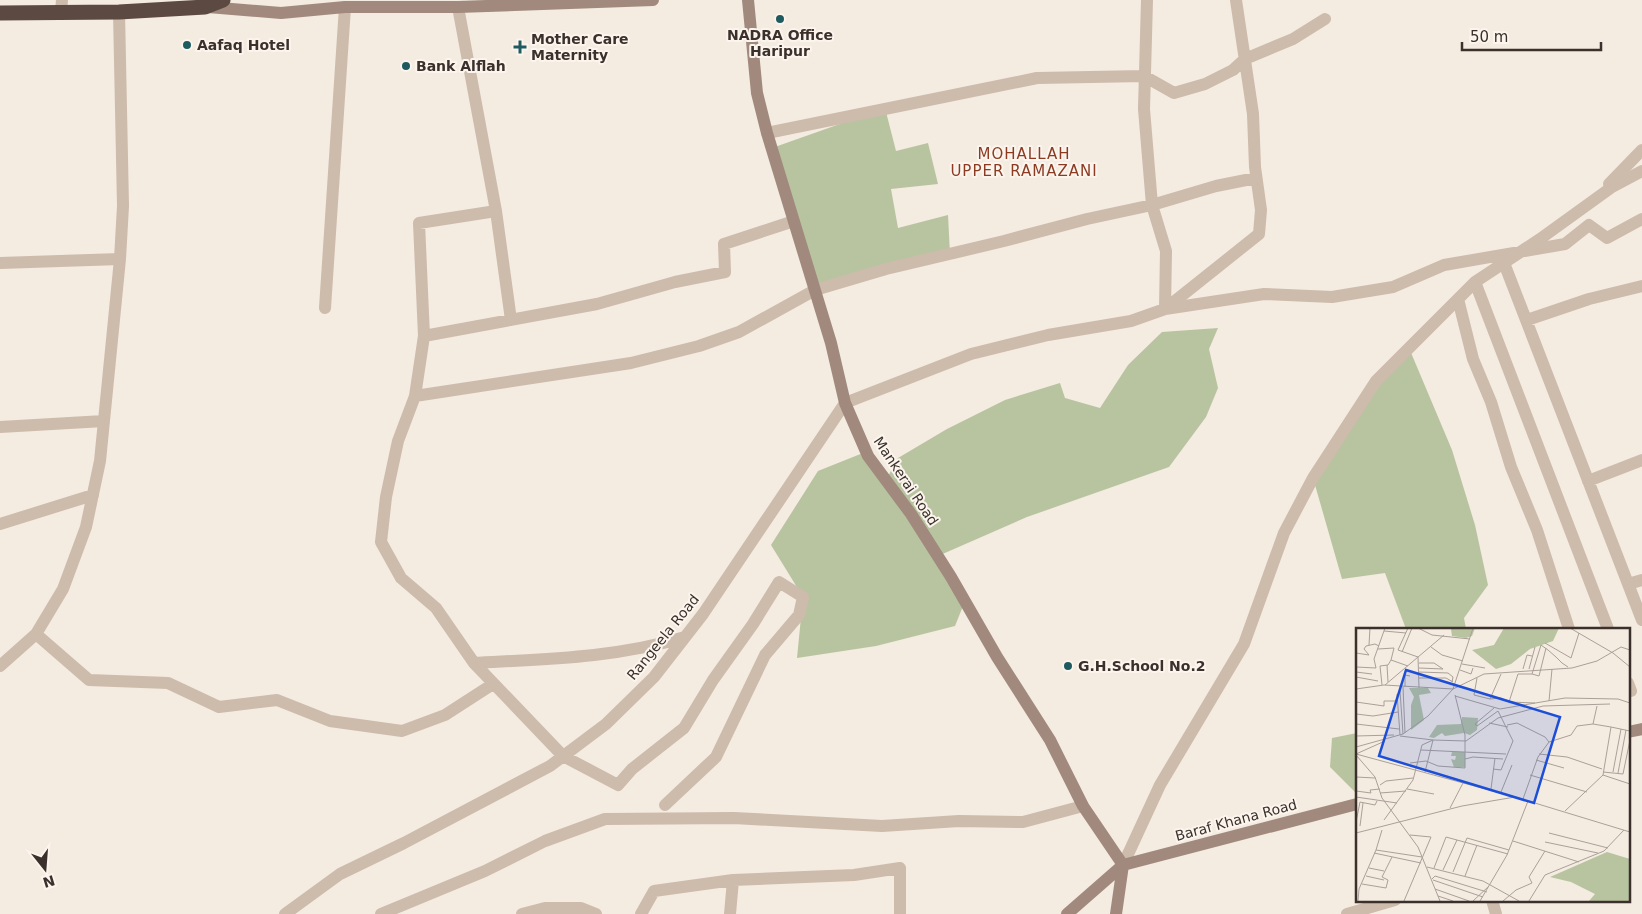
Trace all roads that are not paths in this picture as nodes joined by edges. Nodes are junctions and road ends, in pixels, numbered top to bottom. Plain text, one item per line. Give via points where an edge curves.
1 (223, 0) edge
2 (653, 0) edge
3 (748, 0) edge
4 (1147, 0) edge
5 (1236, 0) edge
6 (62, 6) edge
7 (205, 6) junction
8 (345, 7) junction
9 (458, 8) junction
10 (119, 12) junction
11 (0, 14) edge
12 (1325, 19) dead end
13 (1245, 59) junction
14 (1144, 76) junction
15 (767, 133) junction
16 (1642, 150) edge
17 (1642, 171) edge
18 (1256, 178) junction
19 (1589, 204) junction
20 (1152, 205) junction
21 (496, 211) junction
22 (1642, 219) edge
23 (794, 221) junction
24 (1521, 251) junction
25 (120, 259) junction
26 (0, 263) edge
27 (1504, 263) junction
28 (1475, 282) junction
29 (1642, 286) edge
30 (815, 290) junction
31 (1458, 299) junction
32 (325, 308) dead end
33 (1164, 309) junction
34 (511, 320) junction
35 (1526, 320) junction
36 (424, 336) junction
37 (415, 396) junction
38 (845, 403) junction
39 (104, 421) junction
40 (0, 426) edge
41 (1642, 460) edge
42 (1588, 481) junction
43 (93, 496) junction
44 (0, 524) edge
45 (1642, 580) edge
46 (1628, 584) junction
47 (1642, 620) edge
48 (1569, 628) edge
49 (1608, 628) edge
50 (36, 634) junction
51 (685, 637) junction
52 (474, 663) junction
53 (0, 666) edge
54 (493, 684) junction
55 (563, 756) junction
56 (1356, 804) edge
57 (665, 805) dead end
58 (1083, 806) junction
59 (1123, 865) junction
60 (733, 880) junction
61 (1388, 902) edge
62 (545, 911) edge
63 (285, 914) edge
64 (381, 914) edge
65 (522, 914) edge
66 (596, 914) edge
67 (641, 914) edge
68 (730, 914) edge
69 (900, 914) edge
70 (1067, 914) edge
71 (1116, 914) edge
72 (1347, 914) edge

1 - 7 highway
2 - 9 street
3 - 15 street, Mankerai Road via 757,93
4 - 14 street
5 - 13 street
6 - 10 highway
6 - 11 highway
7 - 8 street via 281,13
7 - 10 highway
8 - 9 street
8 - 32 street
9 - 21 street
10 - 25 street via 123,206
12 - 13 street via 1293,39
13 - 14 street via 1226,74 1174,93
13 - 18 street
14 - 15 street via 1037,78
14 - 20 street
15 - 23 street, Mankerai Road
16 - 19 street
17 - 19 street
18 - 20 street
18 - 33 street via 1261,210 1259,234
19 - 24 street
20 - 30 street via 886,268
20 - 33 street via 1166,251
21 - 34 street
21 - 36 street via 420,223
22 - 24 street via 1607,238 1589,225 1565,244
23 - 30 street, Mankerai Road
23 - 34 street via 724,244 725,272 597,304
24 - 27 street
24 - 33 street via 1444,265 1394,287 1332,297 1264,294
25 - 26 street
25 - 39 street
27 - 28 street
27 - 35 street
28 - 31 street
28 - 49 street
29 - 35 street
30 - 37 street via 739,332 700,346 631,362
30 - 38 street, Mankerai Road
31 - 48 street via 1473,359 1537,530
31 - 59 street via 1376,381 1313,478 1284,533 1244,644 1160,785
33 - 38 street via 1132,321 1048,335 971,354
34 - 36 street
35 - 42 street
36 - 37 street
37 - 52 street via 398,441 381,542 401,578 436,608
38 - 51 street, Rangeela Road
38 - 58 street, Mankerai Road via 868,456 952,577 997,658 1050,740
39 - 40 street
39 - 43 street
41 - 42 street
42 - 46 street
43 - 44 street
43 - 50 street via 86,527 63,589
45 - 46 street
46 - 47 street
50 - 53 street
50 - 54 street via 89,680 168,683 219,707 277,700 330,721 402,731 445,715
51 - 52 street via 649,648 592,657
51 - 55 street, Rangeela Road via 654,677 606,724
52 - 54 street
54 - 55 street
55 - 57 street via 618,785 632,769 684,728 779,582 803,598 799,615 765,655 716,757
55 - 63 street, Rangeela Road via 550,766 340,874
56 - 59 street, Baraf Khana Road
58 - 59 street, Mankerai Road
58 - 64 street via 1023,822 958,821 882,826 734,818 605,818
59 - 70 street
59 - 71 street
60 - 67 street via 654,891
60 - 68 street
60 - 69 street via 854,875 900,868
61 - 72 street
62 - 65 street
62 - 66 street via 581,908

